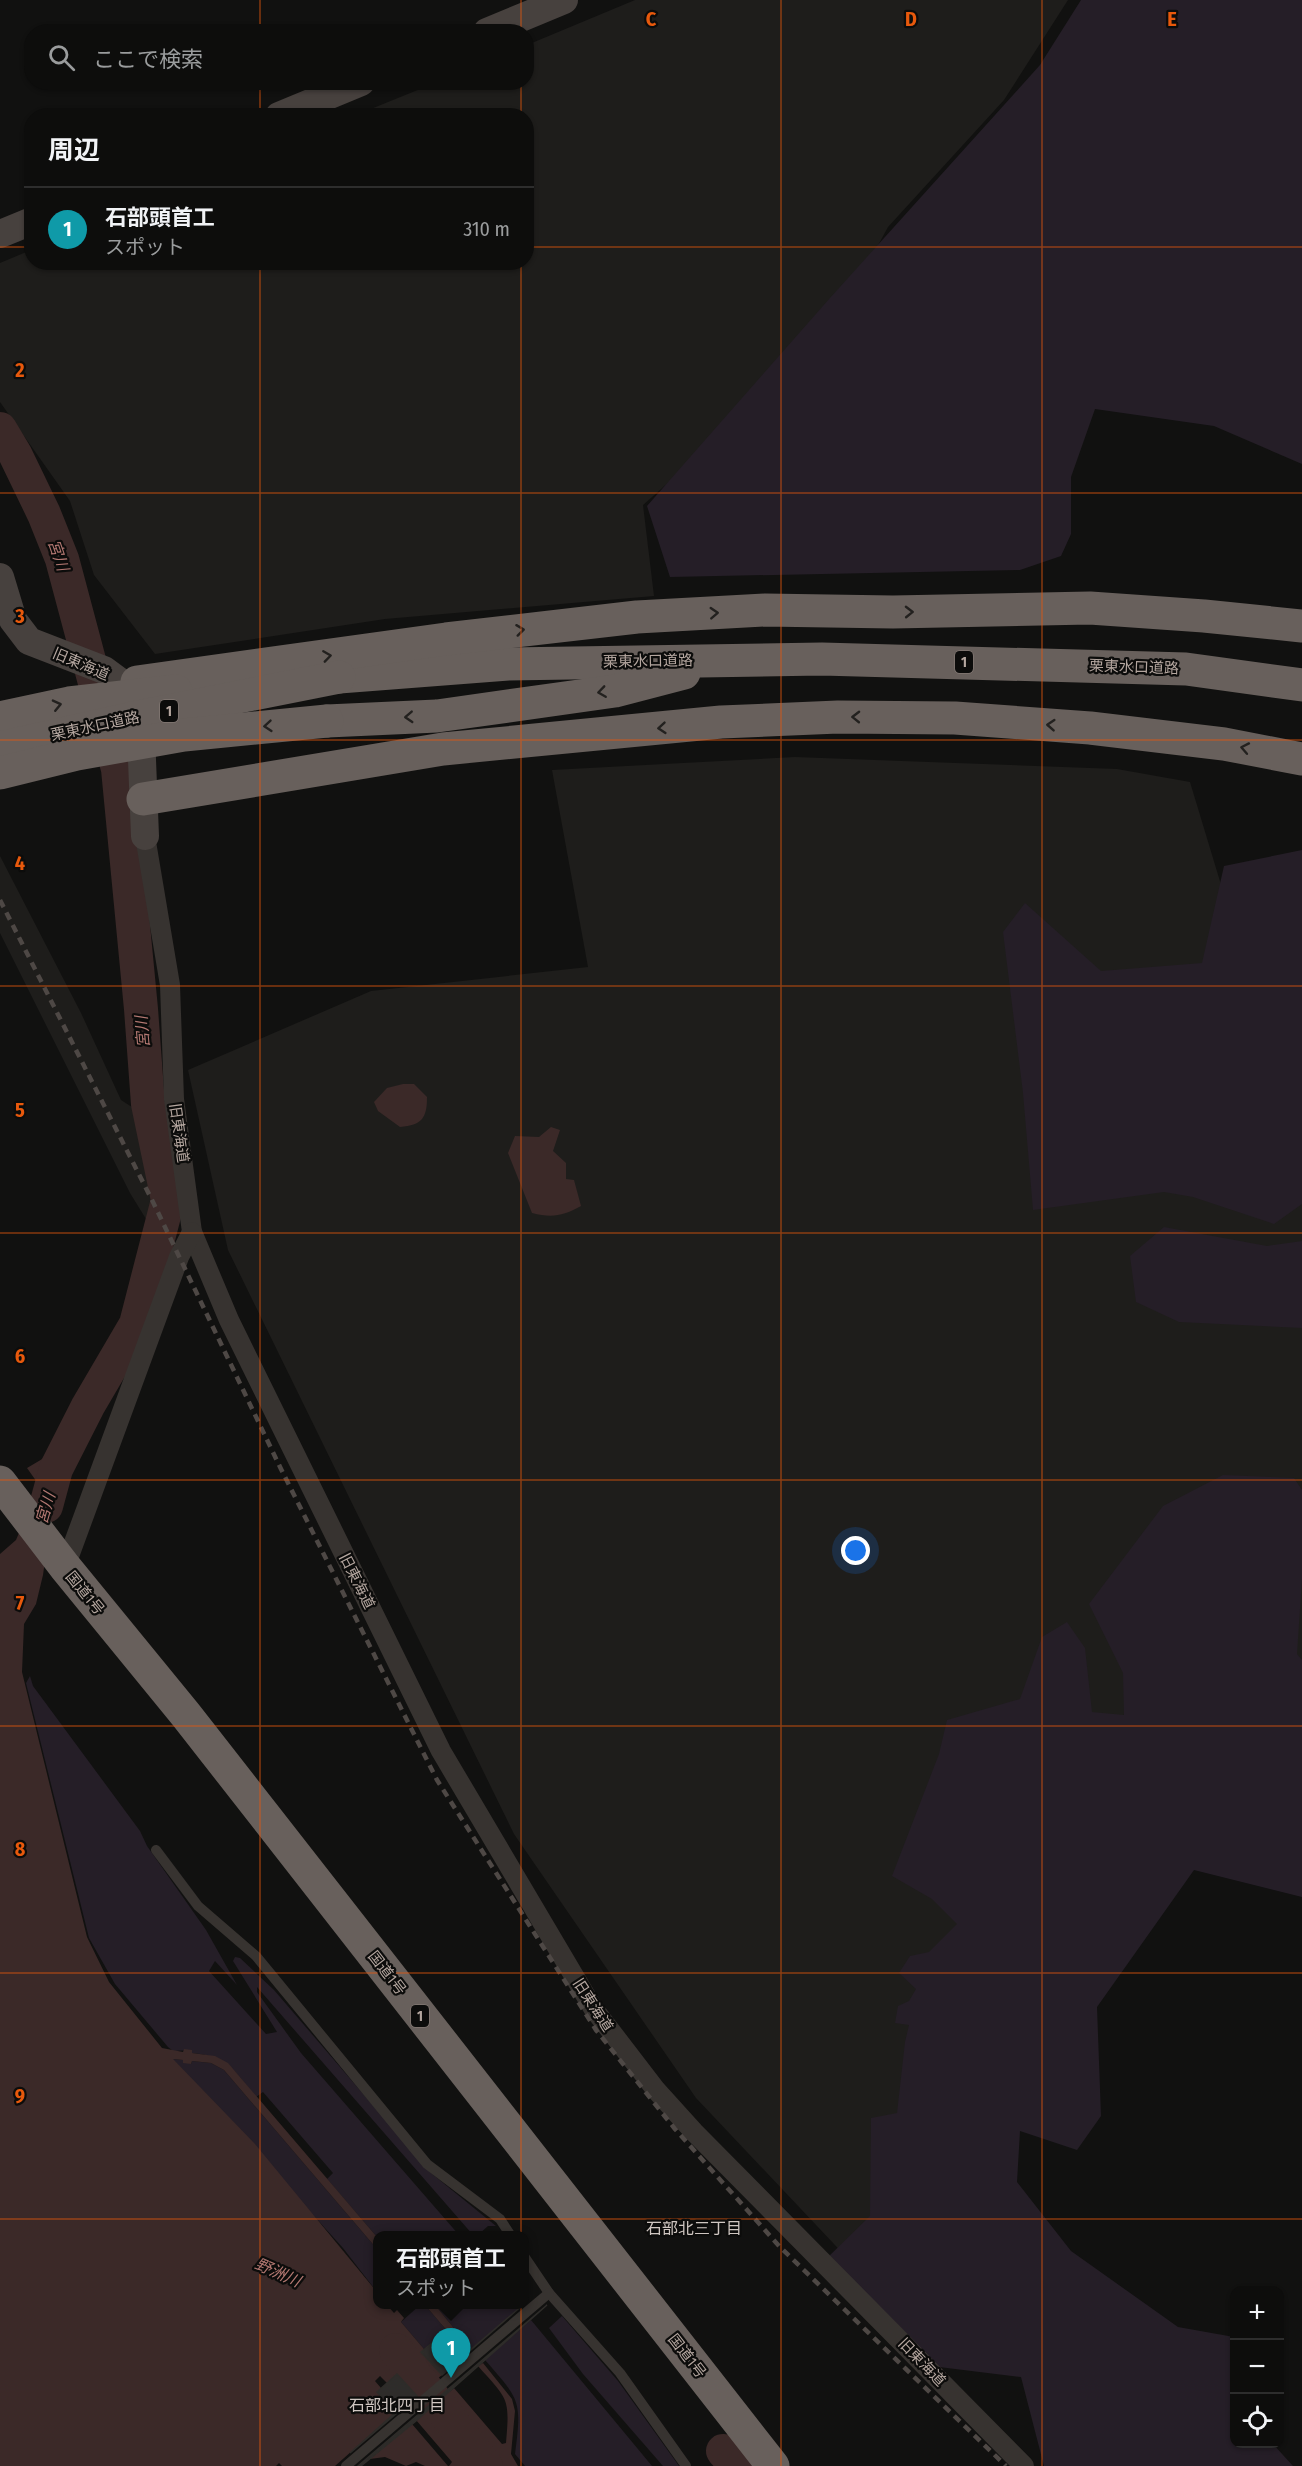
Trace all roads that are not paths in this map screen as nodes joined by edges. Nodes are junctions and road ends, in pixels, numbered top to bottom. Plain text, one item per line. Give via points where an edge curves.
1 (564, 0) edge
2 (506, 24) edge
3 (342, 90) edge
4 (298, 108) edge
5 (24, 224) edge
6 (0, 234) edge
7 (0, 577) edge
8 (1302, 626) edge
9 (741, 659) junction
10 (1302, 667) edge
11 (1186, 669) junction
12 (113, 677) junction
13 (339, 678) junction
14 (1302, 685) edge
15 (1302, 694) edge
16 (0, 718) edge
17 (0, 748) edge
18 (1302, 759) edge
19 (0, 772) edge
20 (143, 799) junction
21 (145, 836) joint
22 (192, 1232) junction
23 (0, 1482) edge
24 (59, 1560) junction
25 (156, 1850) dead end
26 (508, 2231) edge
27 (529, 2262) edge
28 (549, 2293) junction
29 (346, 2466) edge
30 (686, 2466) edge
31 (773, 2466) edge
32 (1024, 2466) edge

1 - 2 street
3 - 4 street
5 - 6 street
7 - 12 street, 旧東海道 via 13,620 29,641
12 -> 8 highway via 637,617 765,610 1090,608
9 - 11 highway, 栗東水口道路 / 1
9 - 13 highway, 栗東水口道路 / 1 via 508,664
9 -> 19 highway, 1, bridge via 615,691 437,716 327,721 184,735
10 - 11 highway
11 - 14 highway, 栗東水口道路 / 1
11 - 15 highway
12 - 20 street, 旧東海道 via 140,709
16 -> 13 highway, 1, bridge via 122,695
13 - 17 highway, 栗東水口道路 / 1, bridge
18 -> 20 highway via 1224,744 1090,728 955,718 838,717 721,723 443,749
20 - 21 street, 旧東海道
21 - 22 street, 旧東海道 via 170,985 174,1099
22 - 24 street
22 - 32 street, 旧東海道 via 267,1401 441,1751 593,2008 694,2132
23 - 24 highway, 国道1号 / 1
24 - 31 highway, 国道1号 / 1 via 186,1715
25 - 26 lane via 198,1906 256,1956 427,2164 500,2219
27 - 28 lane
28 - 29 lane
28 - 30 lane via 620,2373

